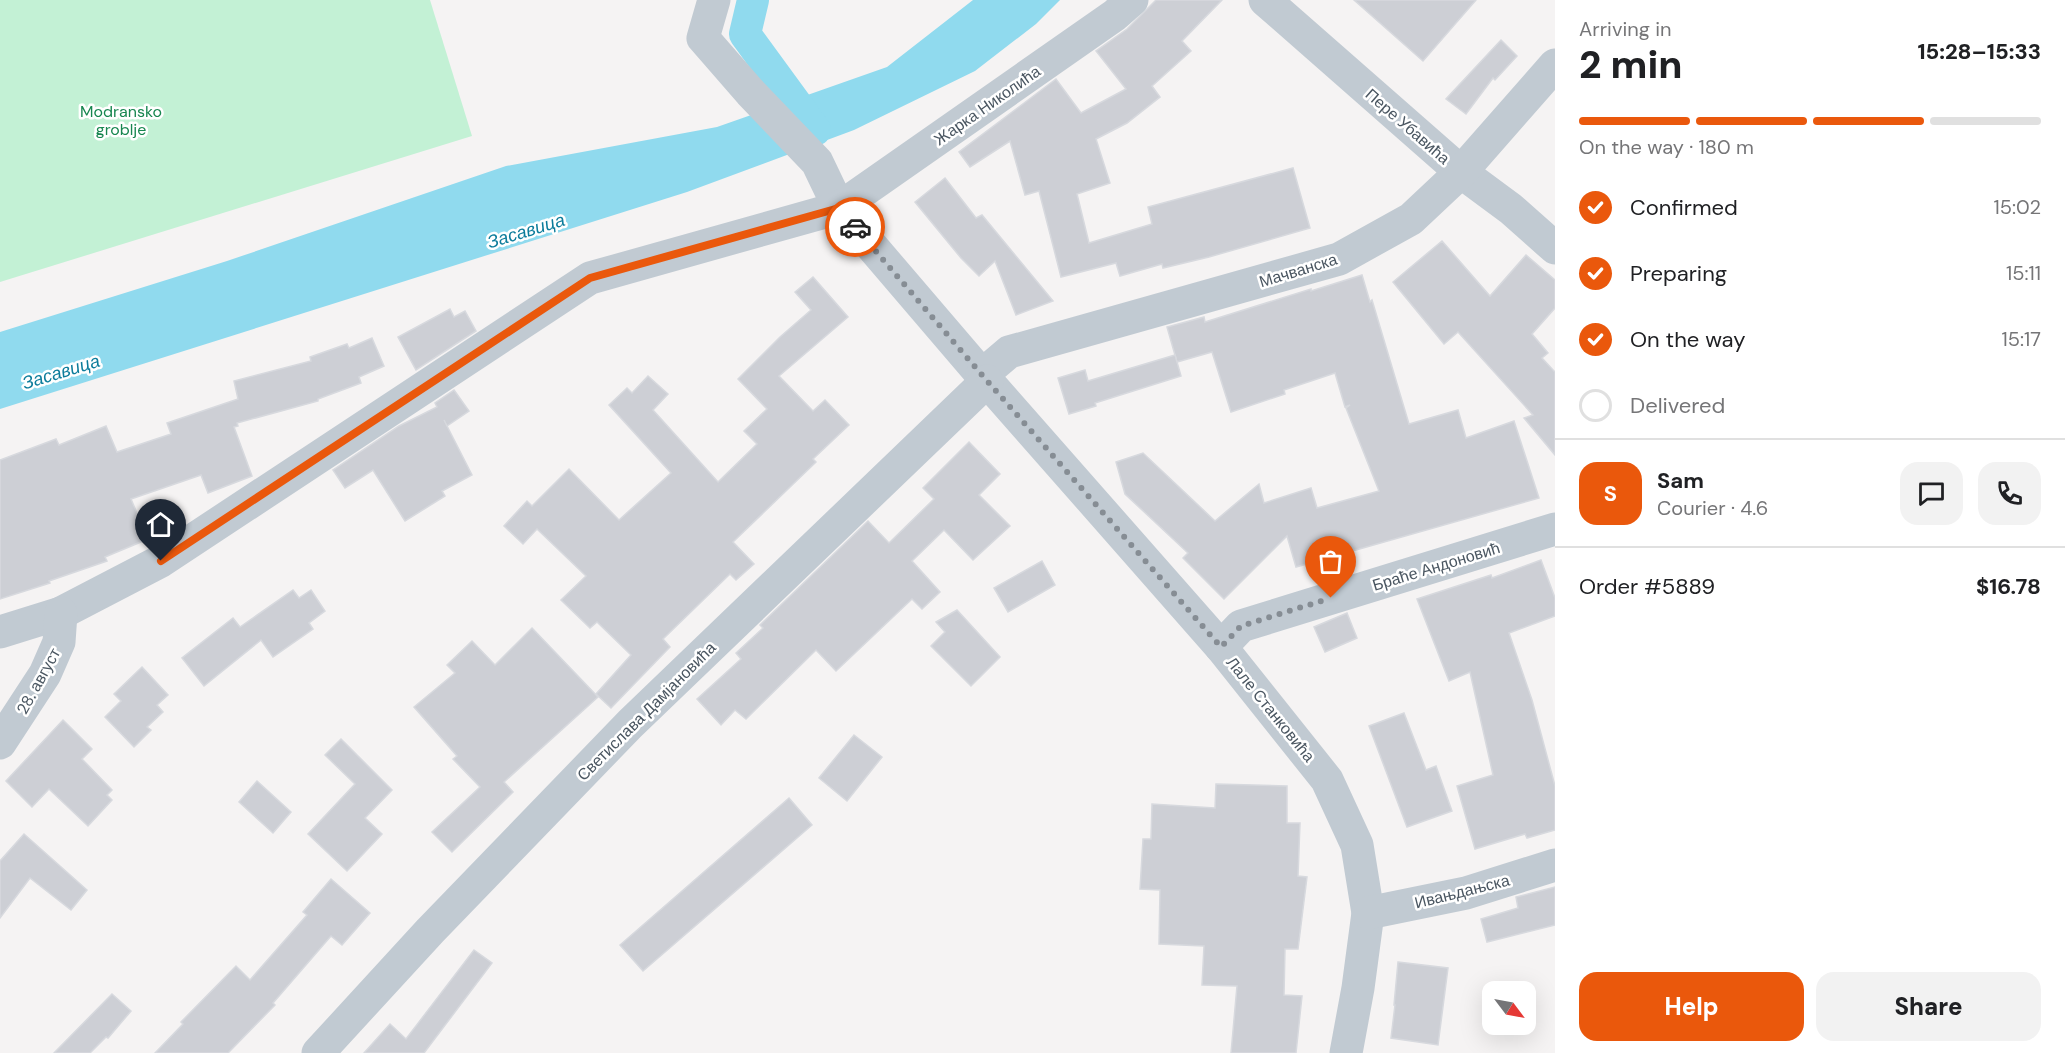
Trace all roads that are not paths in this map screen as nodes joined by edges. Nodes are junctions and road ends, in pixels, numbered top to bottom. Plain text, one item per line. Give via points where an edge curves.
1 (714, 0) edge
2 (1132, 0) edge
3 (1265, 0) edge
4 (1555, 66) edge
5 (1461, 172) junction
6 (839, 208) junction
7 (1555, 248) edge
8 (985, 378) junction
9 (1555, 530) edge
10 (61, 613) junction
11 (0, 632) edge
12 (1221, 647) junction
13 (0, 743) edge
14 (1555, 865) edge
15 (1368, 913) junction
16 (318, 1053) edge
17 (1346, 1053) edge

1 - 6 street, Лале Станковића via 703,38 818,162
2 - 6 street, Жарка Николића
3 - 5 street, Пере Убавића
4 - 5 street, Мачванска
5 - 7 street, Пере Убавића
5 - 8 street, Мачванска via 1411,219 1339,260 1009,352
6 - 8 street, Лале Станковића
6 - 10 street, Жарка Николића via 590,278 161,561
8 - 12 street, Лале Станковића
8 - 16 street, Светислава Дамјановића via 630,724
9 - 12 street, Браће Андоновић via 1241,626
10 - 11 street, Жарка Николића
10 - 13 street, 28. август via 59,642 45,674
12 - 15 street, Лале Станковића via 1327,780 1357,845
14 - 15 street, Ивањдањска via 1466,892
15 - 17 street, Лале Станковића

